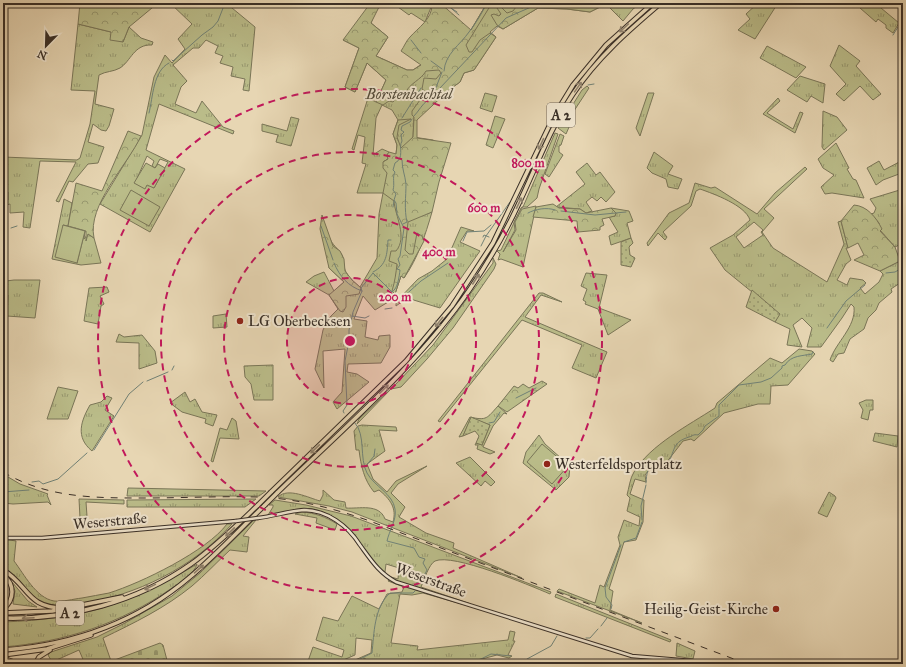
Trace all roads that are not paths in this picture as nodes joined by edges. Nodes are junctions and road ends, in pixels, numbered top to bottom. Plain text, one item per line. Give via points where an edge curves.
1 (653, 3) edge
2 (661, 3) edge
3 (3, 538) edge
4 (3, 570) edge
5 (3, 575) edge
6 (134, 595) junction
7 (77, 607) junction
8 (3, 609) edge
9 (3, 613) edge
10 (3, 618) edge
11 (99, 631) junction
12 (61, 646) junction
13 (3, 650) edge
14 (3, 655) edge
15 (903, 655) edge
16 (3, 658) edge
17 (19, 664) edge
18 (35, 664) edge
19 (704, 664) edge
20 (899, 664) edge

1 -> 6 highway, A 2, bridge via 606,45 573,85 552,121 486,256 433,329 406,360 220,541 191,564
11 -> 2 highway, A 2, bridge via 140,611 173,590 206,563 438,332 470,290 494,250 572,95 610,48
3 - 19 street, Weserstraße, bridge via 42,538 236,521 304,510 326,515 339,522 349,531 373,564 396,582 632,656 687,660
4 - 7 highway via 40,603 55,608
5 - 8 highway via 10,581 12,590 10,602
6 - 7 highway
6 -> 10 highway, A 2 via 100,607 68,614 36,618
7 - 9 highway via 37,613
11 - 12 highway
11 - 13 highway, A 2 via 53,644
12 - 14 highway
12 - 18 highway via 39,657
15 - 20 street
16 - 17 highway

